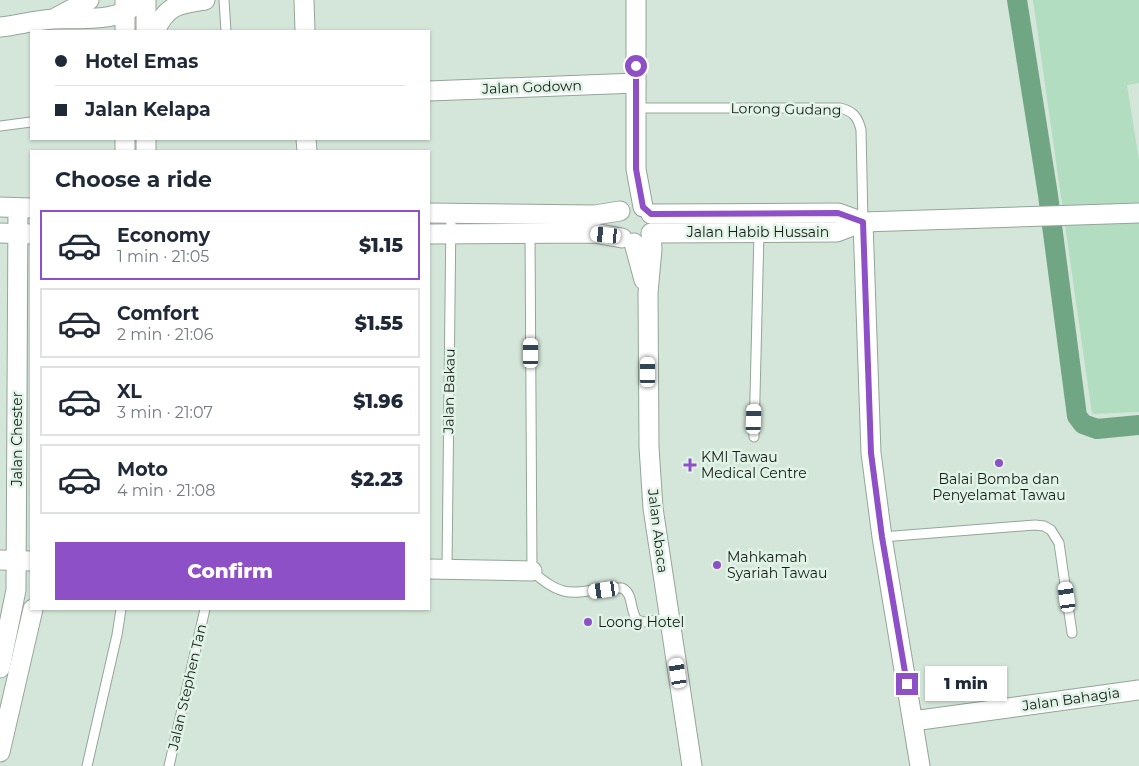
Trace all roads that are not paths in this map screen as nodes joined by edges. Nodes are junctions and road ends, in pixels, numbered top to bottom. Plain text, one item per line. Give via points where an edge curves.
1 (146, 0) edge
2 (205, 0) edge
3 (224, 0) edge
4 (304, 0) edge
5 (636, 0) edge
6 (88, 9) edge
7 (128, 11) edge
8 (0, 28) edge
9 (107, 30) edge
10 (146, 30) edge
11 (155, 30) edge
12 (226, 30) edge
13 (305, 30) edge
14 (636, 83) junction
15 (430, 91) edge
16 (636, 108) junction
17 (30, 122) edge
18 (0, 126) edge
19 (16, 208) edge
20 (430, 213) edge
21 (451, 213) junction
22 (1139, 213) edge
23 (638, 214) junction
24 (863, 222) junction
25 (759, 232) junction
26 (16, 233) edge
27 (430, 234) edge
28 (450, 234) junction
29 (530, 234) junction
30 (628, 240) junction
31 (648, 293) junction
32 (754, 437) dead end
33 (882, 537) junction
34 (16, 561) edge
35 (438, 569) edge
36 (532, 571) junction
37 (121, 610) edge
38 (205, 610) edge
39 (31, 615) edge
40 (6, 616) edge
41 (670, 618) junction
42 (1072, 633) dead end
43 (0, 668) edge
44 (1139, 690) edge
45 (913, 721) junction
46 (0, 752) edge
47 (87, 766) edge
48 (170, 766) edge
49 (692, 766) edge
50 (920, 766) edge

1 - 10 street
2 - 11 street via 184,3 168,11
3 - 12 lane
4 - 13 street
5 - 14 street
6 - 7 street
6 - 8 street via 72,20 54,19
6 - 9 street
14 - 15 street, Jalan Godown
14 - 16 street
16 - 23 street
16 - 24 lane, Lorong Gudang via 849,110 855,115 861,130
17 - 18 lane
19 - 26 street, Jalan Chester
20 - 21 street, Jalan Habib Hussain
21 - 23 street, Jalan Habib Hussain
21 - 28 lane, Jalan Bakau
22 - 24 street, Jalan Habib Hussain
23 - 24 street, Jalan Habib Hussain via 838,213
23 - 25 street, Jalan Habib Hussain
23 - 30 street via 644,240
23 - 30 street, Jalan Abaca via 616,222 618,233
23 - 31 street, Jalan Abaca via 652,249
24 - 25 street, Jalan Habib Hussain via 837,232
24 - 33 street via 871,453
25 - 32 lane
26 - 34 street, Jalan Chester
27 - 28 street
28 - 29 street
28 - 35 lane, Jalan Bakau
29 - 30 street via 594,234
29 - 36 lane
30 - 31 street, Jalan Abaca
31 - 41 street, Jalan Abaca via 649,447 653,508
33 - 42 lane via 1044,526 1051,530 1059,543
33 - 45 street
34 - 40 street, Jalan Chester via 16,596
35 - 36 street
36 - 41 lane via 549,584 575,594 622,588 630,595 637,620
37 - 47 lane
38 - 48 lane, Jalan Stephen Tan
39 - 40 street
39 - 46 street
40 - 43 street, Jalan Chester
41 - 49 street, Jalan Abaca
44 - 45 street, Jalan Bahagia
45 - 50 street

